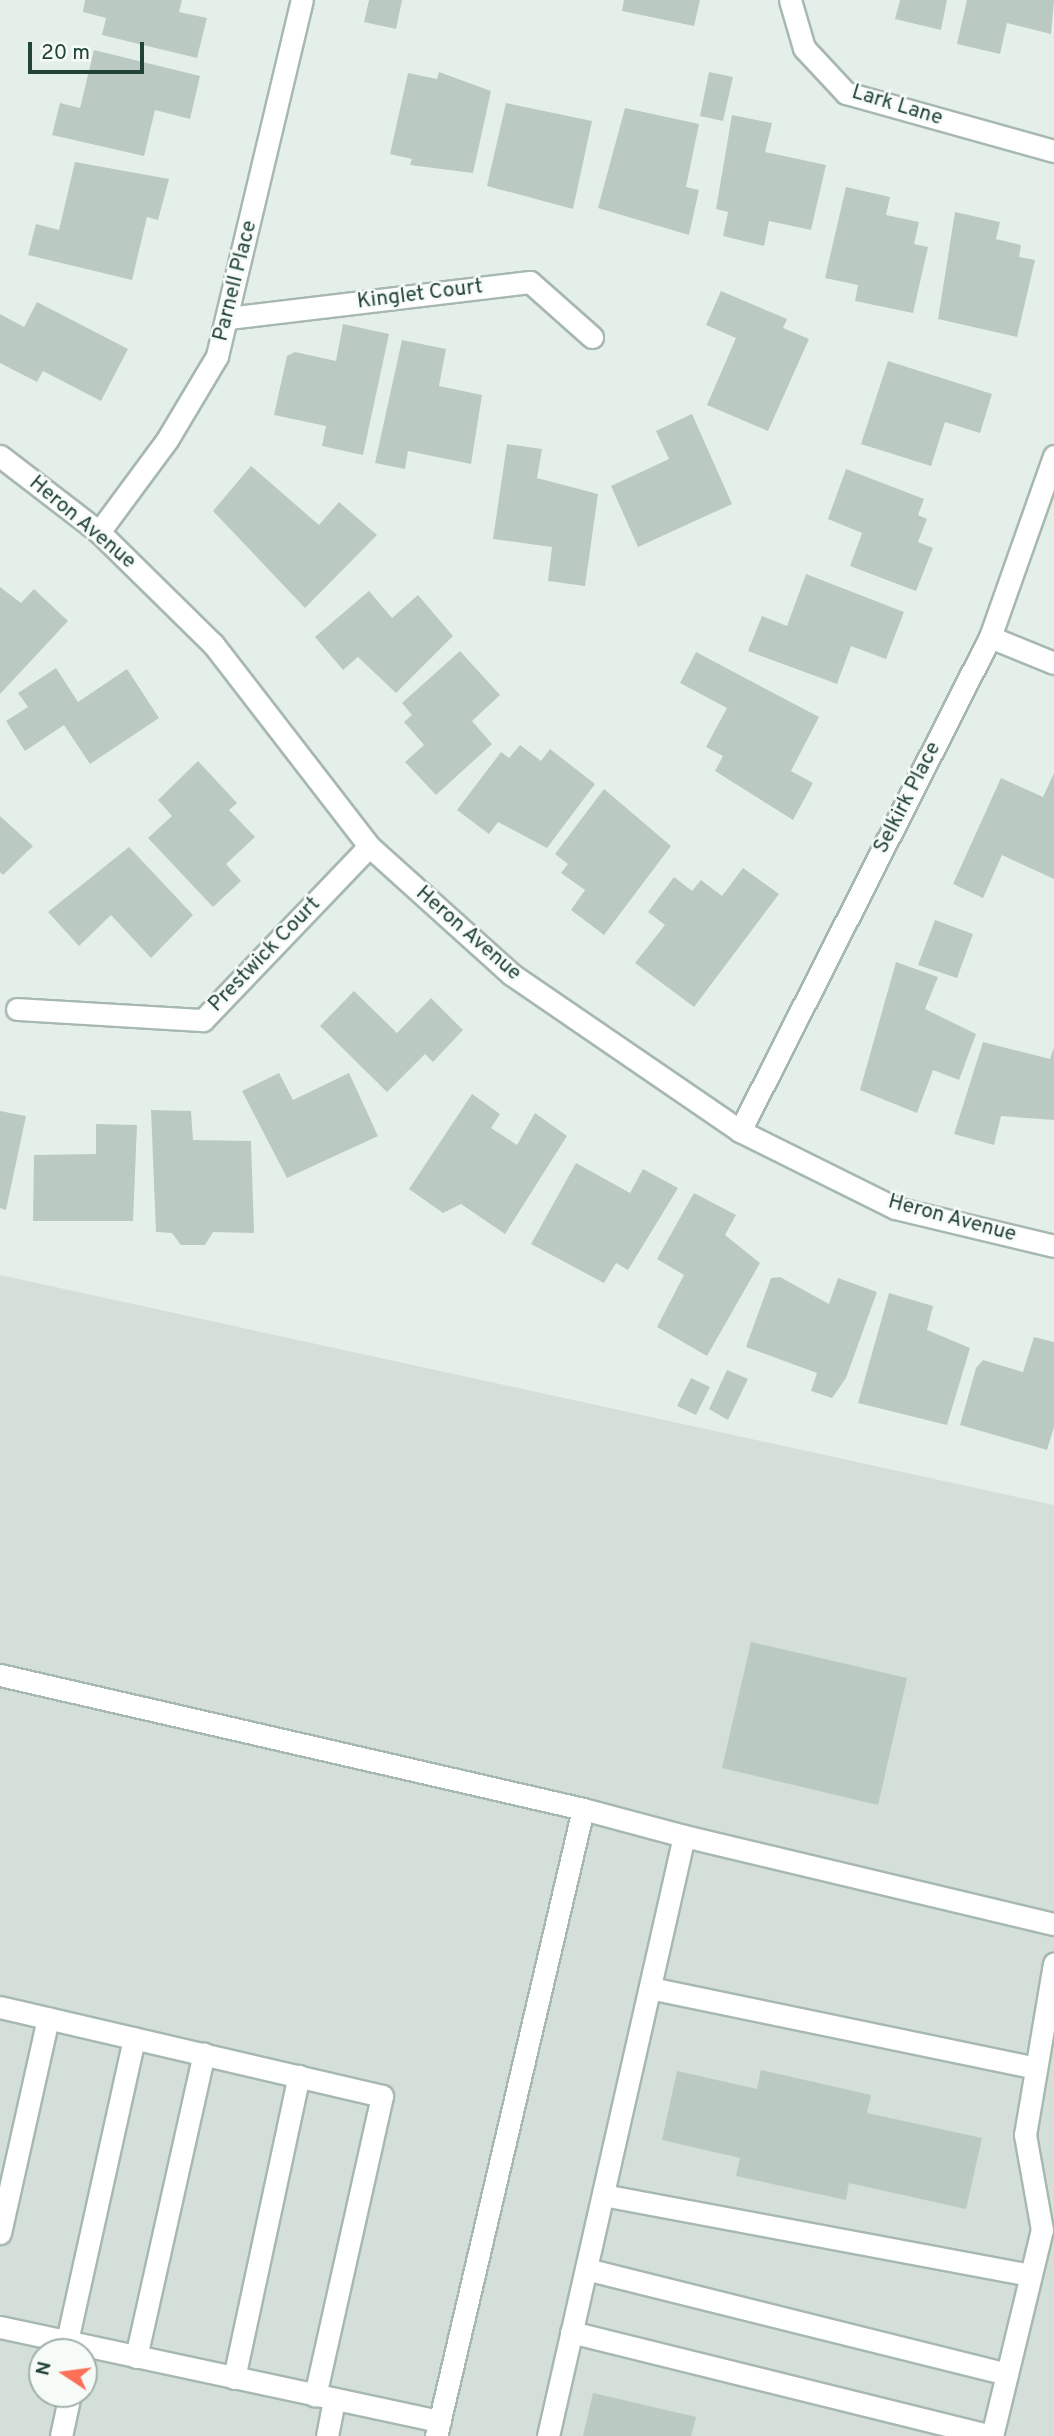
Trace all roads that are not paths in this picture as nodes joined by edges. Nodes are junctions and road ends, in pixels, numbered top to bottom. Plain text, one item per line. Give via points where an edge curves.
1 (302, 0) edge
2 (790, 0) edge
3 (1054, 151) edge
4 (228, 318) junction
5 (592, 337) dead end
6 (0, 456) edge
7 (1054, 456) edge
8 (99, 532) junction
9 (990, 637) junction
10 (1054, 663) edge
11 (369, 846) junction
12 (17, 1009) dead end
13 (740, 1131) junction
14 (1054, 1246) edge
15 (0, 1675) edge
16 (583, 1809) junction
17 (684, 1836) junction
18 (1054, 1924) edge
19 (1054, 1963) edge
20 (650, 1988) junction
21 (0, 2007) edge
22 (48, 2018) junction
23 (134, 2038) junction
24 (204, 2054) junction
25 (1036, 2068) junction
26 (299, 2076) junction
27 (604, 2195) junction
28 (0, 2233) edge
29 (586, 2269) junction
30 (1030, 2276) junction
31 (0, 2327) edge
32 (571, 2332) junction
33 (44, 2338) edge
34 (78, 2338) edge
35 (98, 2350) edge
36 (136, 2357) junction
37 (1007, 2374) junction
38 (234, 2378) junction
39 (325, 2399) junction
40 (67, 2408) edge
41 (438, 2429) edge
42 (61, 2436) edge
43 (327, 2436) edge
44 (548, 2436) edge
45 (992, 2436) edge

1 - 4 street, Parnell Place
2 - 3 street, Lark Lane via 804,48 846,93
4 - 5 street, Kinglet Court via 530,282
4 - 8 street, Parnell Place via 217,356 167,440
6 - 8 street, Heron Avenue
7 - 9 street, Selkirk Place
8 - 11 street, Heron Avenue via 213,645
9 - 10 street
9 - 13 street, Selkirk Place
11 - 12 street, Prestwick Court via 203,1020
11 - 13 street, Heron Avenue via 511,974
13 - 14 street, Heron Avenue via 895,1208
15 - 16 street
16 - 17 street
16 - 41 street
17 - 18 street
17 - 20 street
19 - 25 street
20 - 25 street
20 - 27 street
21 - 22 street
22 - 23 street
22 - 28 street
23 - 24 street
23 - 34 street
24 - 26 street
24 - 36 street
25 - 30 street via 1025,2135 1042,2230
26 - 38 street
26 - 39 street via 382,2096
27 - 29 street
27 - 30 street
29 - 32 street
29 - 37 street
30 - 37 street
31 - 33 street
32 - 44 street
32 - 45 street
35 - 36 street
36 - 38 street
37 - 45 street
38 - 39 street
39 - 41 street
39 - 43 street
40 - 42 street

